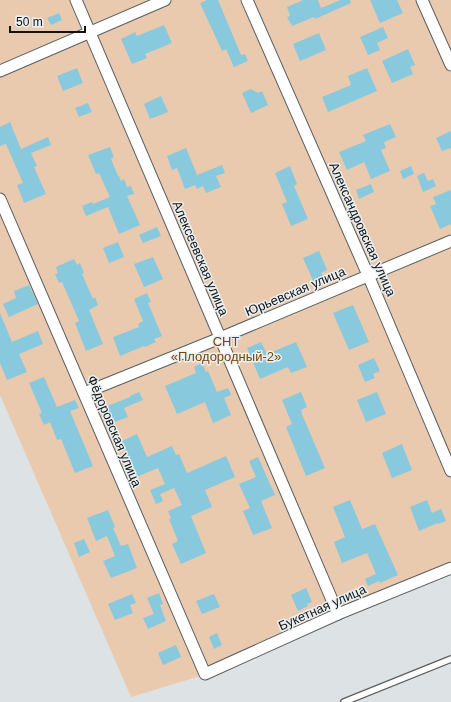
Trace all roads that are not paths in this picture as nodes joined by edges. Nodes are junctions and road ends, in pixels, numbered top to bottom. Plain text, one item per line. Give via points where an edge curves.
1 (76, 0) edge
2 (165, 0) edge
3 (247, 0) edge
4 (422, 0) edge
5 (89, 32) junction
6 (451, 65) edge
7 (0, 71) edge
8 (0, 198) edge
9 (451, 241) edge
10 (368, 275) junction
11 (220, 338) junction
12 (84, 393) junction
13 (451, 471) edge
14 (451, 568) edge
15 (338, 614) junction
16 (451, 659) edge
17 (205, 674) joint
18 (344, 702) edge

1 - 5 street, Алексеевская улица
2 - 5 street
3 - 10 street, Александровская улица
4 - 6 street
5 - 7 street
5 - 11 street, Алексеевская улица
8 - 12 street, Фёдоровская улица
9 - 10 street, Юрьевская улица
10 - 11 street, Юрьевская улица
10 - 13 street, Александровская улица
11 - 12 street, Юрьевская улица
11 - 15 street, Алексеевская улица
12 - 17 street, Фёдоровская улица
14 - 15 street, Букетная улица
15 - 17 street, Букетная улица
16 - 18 lane

